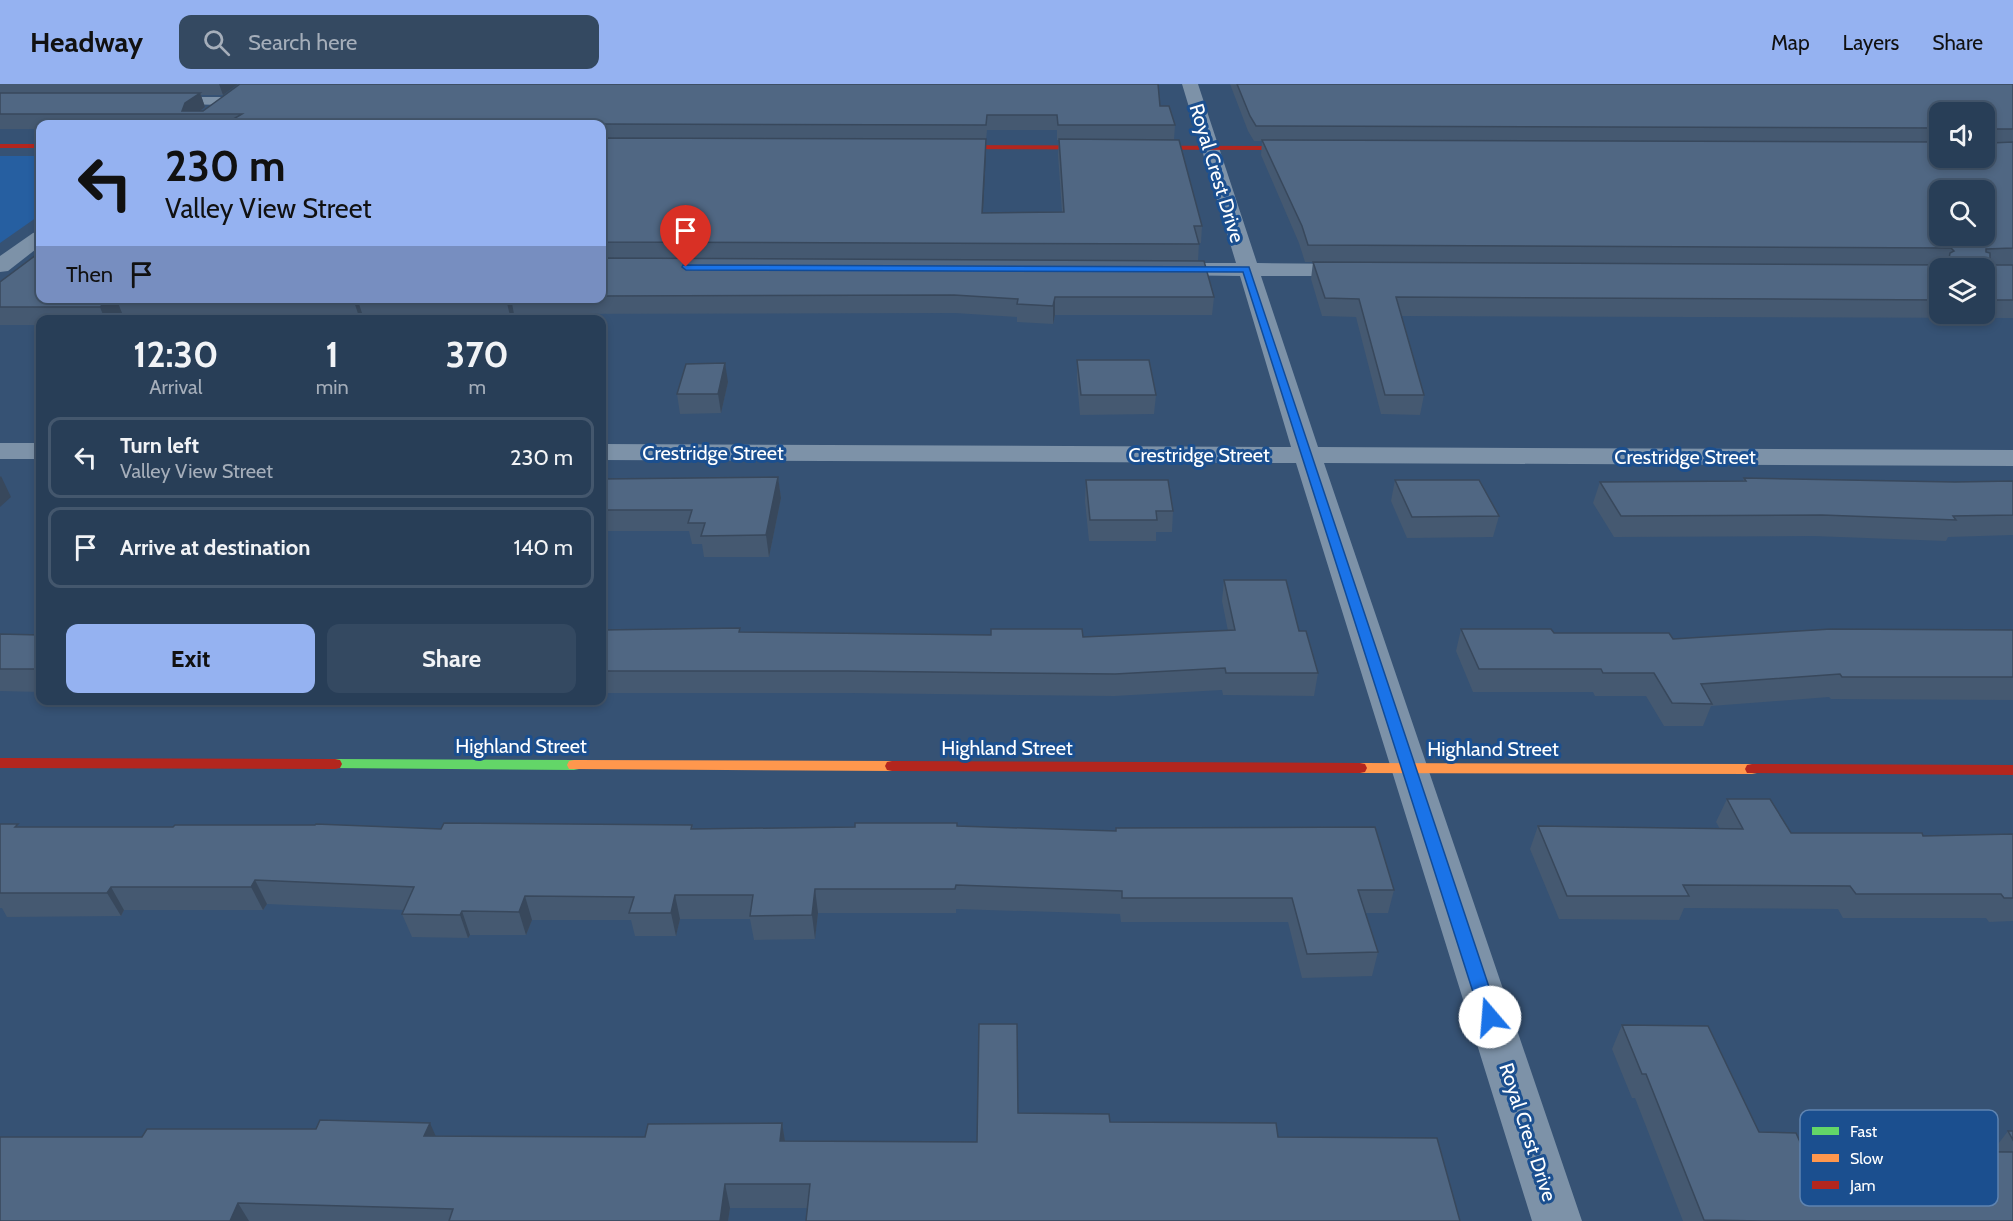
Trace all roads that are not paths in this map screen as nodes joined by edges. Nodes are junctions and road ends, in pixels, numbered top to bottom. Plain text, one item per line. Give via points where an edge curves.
1 (1190, 84) edge
2 (244, 90) edge
3 (160, 101) edge
4 (229, 101) junction
5 (205, 119) edge
6 (0, 146) edge
7 (36, 146) edge
8 (923, 147) edge
9 (1209, 147) junction
10 (1317, 148) edge
11 (36, 240) edge
12 (0, 267) edge
13 (31, 268) edge
14 (1140, 268) edge
15 (1246, 269) junction
16 (1375, 270) edge
17 (0, 451) edge
18 (36, 451) edge
19 (606, 452) edge
20 (1307, 455) junction
21 (2013, 458) edge
22 (0, 763) edge
23 (1407, 769) junction
24 (2013, 770) edge
25 (1557, 1221) edge

1 - 9 street, Royal Crest Drive
2 - 4 street
3 - 4 lane
4 - 5 street
6 - 7 street
8 - 9 street
9 - 10 street
9 - 15 street, Royal Crest Drive
11 - 12 street
12 - 13 street
14 - 15 street
15 - 16 street
15 - 20 street, Royal Crest Drive
17 - 18 street
19 - 20 street, Crestridge Street
20 - 21 street, Crestridge Street
20 - 23 street, Royal Crest Drive
22 - 23 street, Highland Street
23 - 24 street, Highland Street
23 - 25 street, Royal Crest Drive

